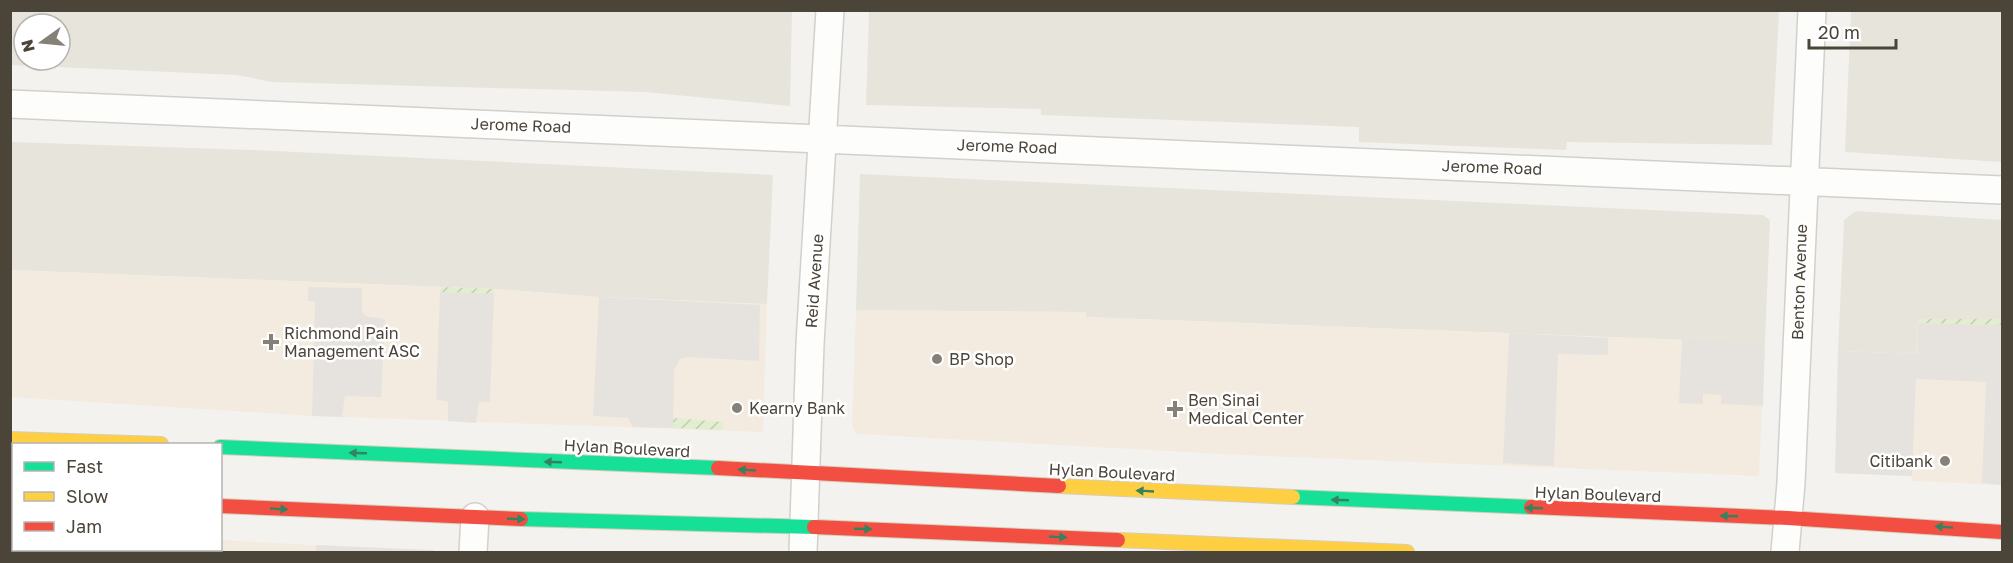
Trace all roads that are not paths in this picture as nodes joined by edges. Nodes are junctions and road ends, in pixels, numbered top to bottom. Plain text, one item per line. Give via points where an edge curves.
1 (830, 10) edge
2 (1812, 10) edge
3 (10, 104) edge
4 (825, 138) junction
5 (1803, 180) junction
6 (2002, 190) edge
7 (10, 439) edge
8 (131, 443) edge
9 (222, 447) edge
10 (806, 472) junction
11 (222, 506) edge
12 (475, 517) junction
13 (1788, 518) junction
14 (2002, 532) edge
15 (804, 540) edge
16 (1130, 546) edge
17 (473, 552) edge
18 (1407, 552) edge
19 (1785, 552) edge

1 - 4 street, Reid Avenue
2 - 5 street, Benton Avenue
3 - 4 street, Jerome Road
4 - 5 street, Jerome Road
4 - 10 street, Reid Avenue via 810,344
5 - 6 street, Jerome Road
5 - 13 street, Benton Avenue
7 - 8 main road
10 -> 9 main road, Hylan Boulevard
13 -> 10 main road, Hylan Boulevard via 1172,493
10 - 15 street, Reid Avenue
11 -> 12 main road
12 -> 15 main road
12 - 17 street
14 -> 13 main road, Hylan Boulevard
13 - 19 street, Benton Avenue
15 -> 16 main road
16 - 18 main road

